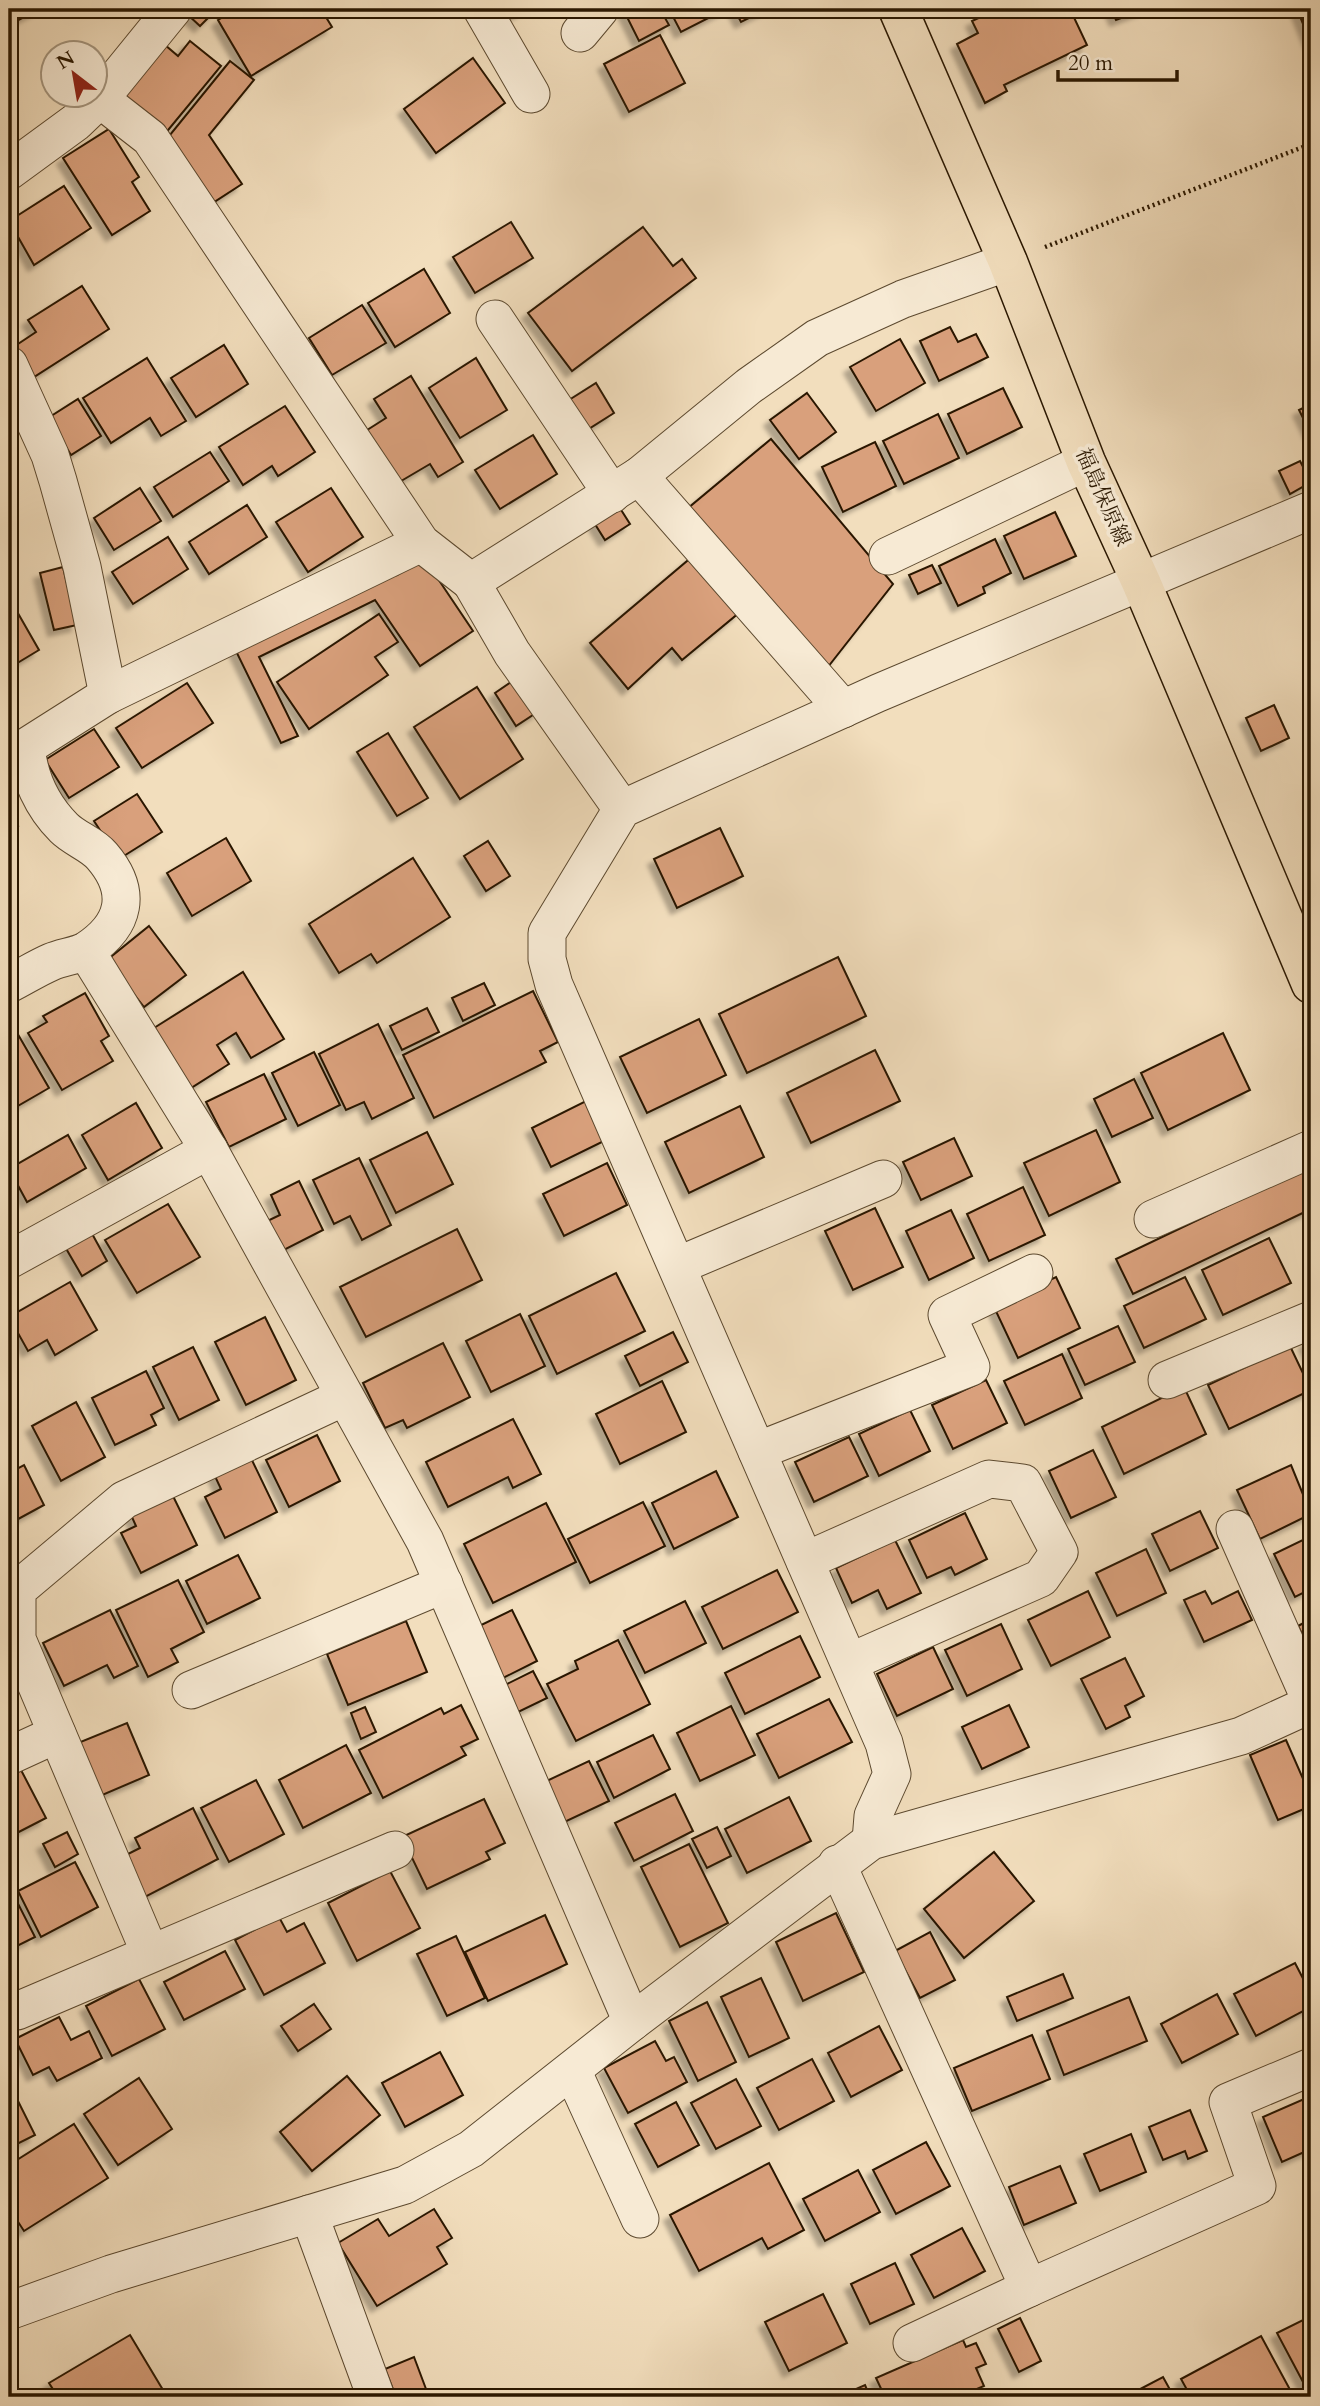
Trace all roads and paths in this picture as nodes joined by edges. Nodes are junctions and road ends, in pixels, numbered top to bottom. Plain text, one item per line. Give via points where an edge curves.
1 (173, 9) edge
2 (482, 9) edge
3 (898, 9) edge
4 (108, 89) edge
5 (531, 94) dead end
6 (108, 105) edge
7 (91, 108) edge
8 (1311, 144) edge
9 (9, 171) edge
10 (1008, 262) junction
11 (495, 319) dead end
12 (9, 365) edge
13 (1086, 462) junction
14 (626, 485) junction
15 (1311, 510) edge
16 (421, 542) junction
17 (887, 556) dead end
18 (471, 582) junction
19 (1141, 582) junction
20 (108, 695) junction
21 (843, 709) junction
22 (622, 810) junction
23 (86, 951) junction
24 (9, 984) edge
25 (1311, 984) edge
26 (1311, 1149) edge
27 (209, 1150) junction
28 (883, 1179) dead end
29 (1153, 1219) dead end
30 (9, 1260) edge
31 (677, 1266) junction
32 (1034, 1273) dead end
33 (1311, 1320) edge
34 (1167, 1380) dead end
35 (344, 1397) junction
36 (757, 1451) junction
37 (1235, 1529) dead end
38 (805, 1561) junction
39 (444, 1584) junction
40 (849, 1662) junction
41 (191, 1690) dead end
42 (1311, 1703) edge
43 (57, 1734) junction
44 (9, 1755) edge
45 (871, 1841) junction
46 (395, 1850) dead end
47 (837, 1864) junction
48 (150, 1953) junction
49 (17, 2011) dead end
50 (632, 2022) junction
51 (1311, 2067) edge
52 (572, 2070) junction
53 (309, 2214) junction
54 (640, 2218) dead end
55 (1029, 2288) junction
56 (9, 2311) edge
57 (912, 2343) dead end
58 (376, 2397) edge

1 - 4 street
2 - 5 street
3 - 10 main road, 福島保原線
6 - 16 street via 150,138
7 - 9 street
8 - 10 path
10 - 13 main road, 福島保原線
10 - 14 street via 903,299 817,338
11 - 14 street
12 - 20 street via 58,481 82,567
13 - 17 street
13 - 19 main road, 福島保原線
14 - 18 street
14 - 21 street
15 - 19 street
16 - 18 street
16 - 20 street
18 - 22 street via 512,653
19 - 21 street
19 - 25 main road, 福島保原線
20 - 23 street via 26,747 38,794 64,828 101,855 121,889 119,915
21 - 22 street
22 - 31 street via 547,933 547,959 554,985
23 - 24 street via 52,961
23 - 27 street
26 - 29 street
27 - 30 street
27 - 35 street
28 - 31 street
31 - 36 street
32 - 36 street via 947,1315 971,1367
33 - 34 street
35 - 39 street via 425,1541
35 - 43 street via 124,1500 17,1590 17,1639
36 - 38 street
37 - 42 street
38 - 40 street
38 - 40 street via 989,1479 1023,1483 1059,1552 1041,1578
39 - 41 street
39 - 50 street
40 - 45 street via 884,1743 892,1774 873,1816
42 - 45 street via 1241,1736
43 - 44 street
43 - 48 street
45 - 47 street
46 - 48 street
47 - 50 street
47 - 55 street
48 - 49 street
50 - 52 street
51 - 55 street via 1228,2102 1257,2186
52 - 53 street via 471,2149 405,2185
52 - 54 street
53 - 56 street via 111,2274
53 - 58 street
55 - 57 street

